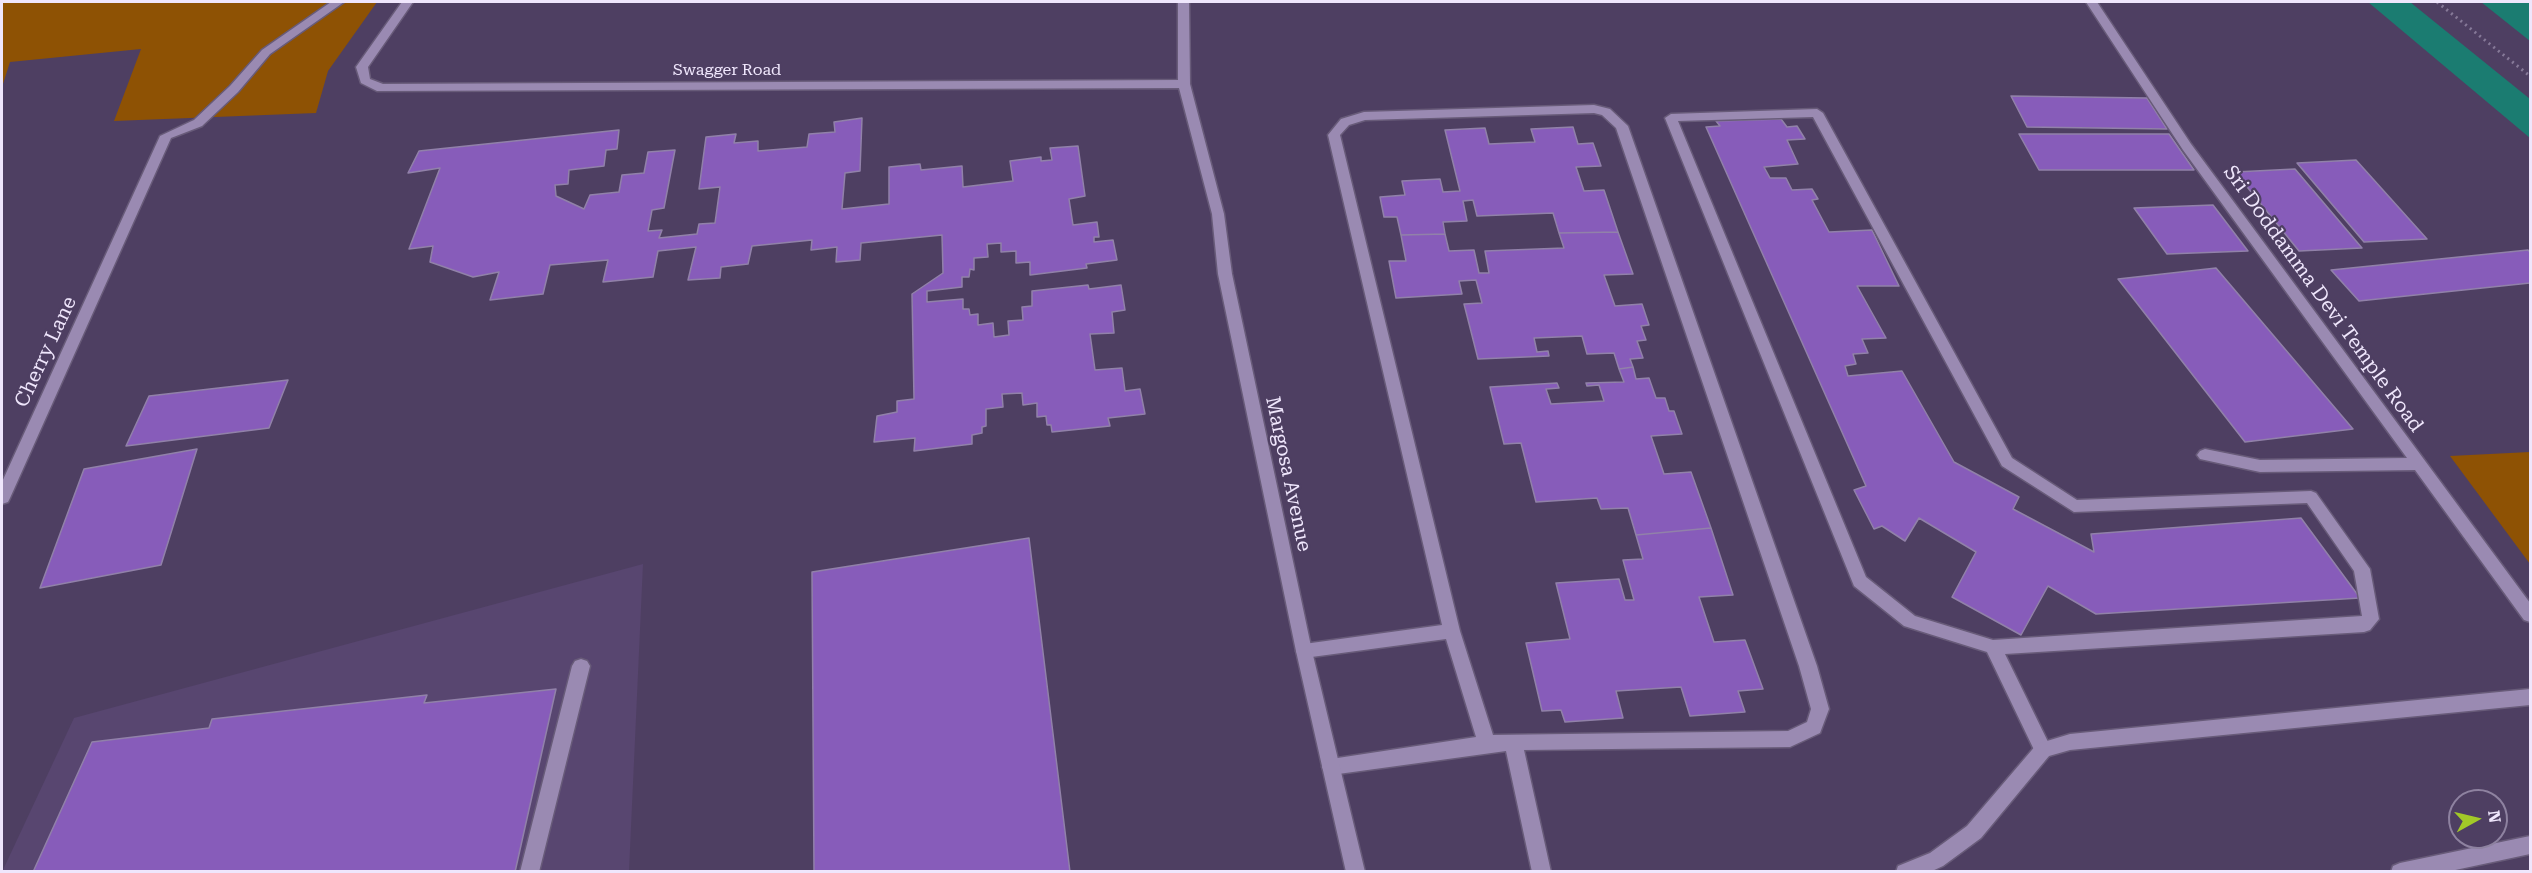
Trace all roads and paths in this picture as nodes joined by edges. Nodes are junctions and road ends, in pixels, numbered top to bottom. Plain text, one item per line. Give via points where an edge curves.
1 (338, 2) edge
2 (407, 2) edge
3 (1184, 2) edge
4 (2092, 2) edge
5 (2437, 2) edge
6 (2530, 76) edge
7 (1184, 84) junction
8 (2205, 455) dead end
9 (2421, 464) junction
10 (2, 498) edge
11 (2530, 615) edge
12 (1452, 631) junction
13 (1993, 647) junction
14 (1304, 651) junction
15 (581, 666) dead end
16 (2530, 697) edge
17 (1513, 742) junction
18 (1487, 744) junction
19 (2043, 750) junction
20 (1331, 767) junction
21 (2530, 845) edge
22 (529, 872) edge
23 (1356, 872) edge
24 (1542, 872) edge
25 (1905, 872) edge
26 (2400, 872) edge

1 - 10 street, Cherry Lane via 266,52 198,123 166,136
2 - 7 street, Swagger Road via 363,67 365,81 381,88
3 - 7 street, Margosa Avenue
4 - 9 street, Sri Doddamma Devi Temple Road via 2187,147
5 - 6 path
7 - 14 street, Margosa Avenue via 1218,214 1225,274
8 - 9 street via 2260,466
9 - 11 street, Sri Doddamma Devi Temple Road
12 - 14 street
12 - 17 street via 1334,135 1345,122 1364,116 1594,109 1606,112 1622,126 1820,709 1814,727 1790,739
12 - 18 street
13 - 13 street via 2364,625 2371,619 2362,569 2311,497 2074,506 2007,462 1817,113 1671,118 1860,581 1911,621
13 - 19 street
14 - 20 street, Margosa Avenue
15 - 22 street
16 - 19 street via 2070,742
17 - 18 street
17 - 24 street
18 - 20 street
19 - 25 street via 1974,832 1936,860
20 - 23 street, Margosa Avenue
21 - 26 street

